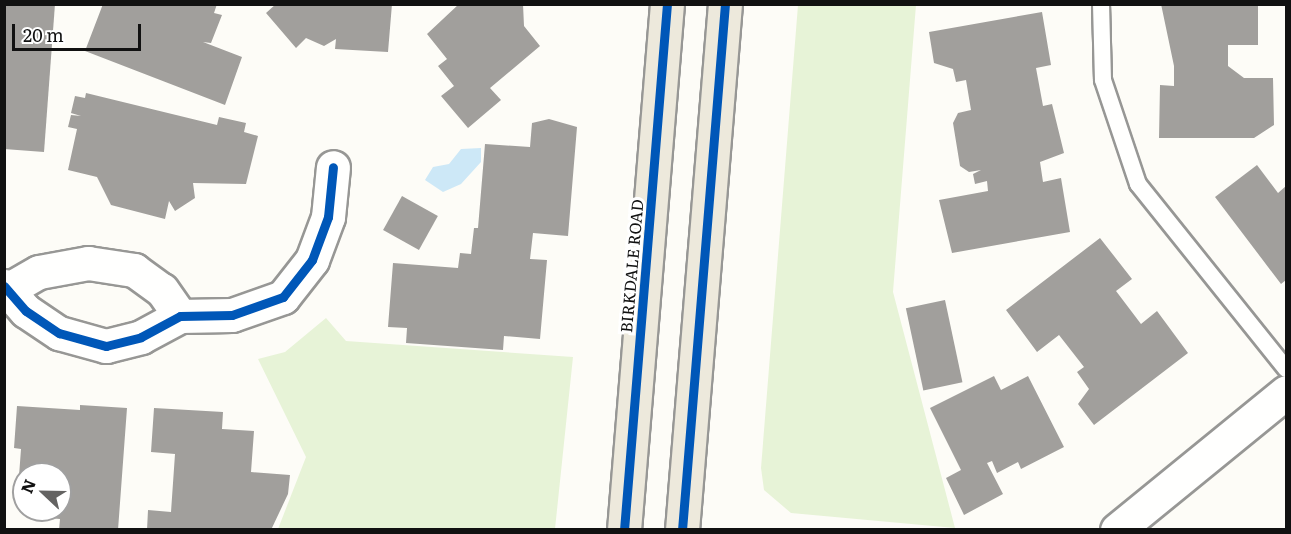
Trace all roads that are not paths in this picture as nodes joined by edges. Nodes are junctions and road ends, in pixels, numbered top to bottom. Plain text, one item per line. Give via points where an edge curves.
1 (667, 4) edge
2 (725, 4) edge
3 (1101, 4) edge
4 (333, 167) dead end
5 (7, 288) edge
6 (180, 316) junction
7 (1287, 369) edge
8 (1287, 392) edge
9 (624, 530) edge
10 (682, 530) edge
11 (1117, 530) edge

1 - 9 main road, BIRKDALE ROAD
2 - 10 main road
3 - 7 lane via 1103,80 1138,184
4 - 6 street via 328,217 312,260 283,297 232,315
5 - 6 street via 39,272 88,263 134,270 162,290
5 - 6 street via 26,311 59,333 106,346 141,337
8 - 11 street

